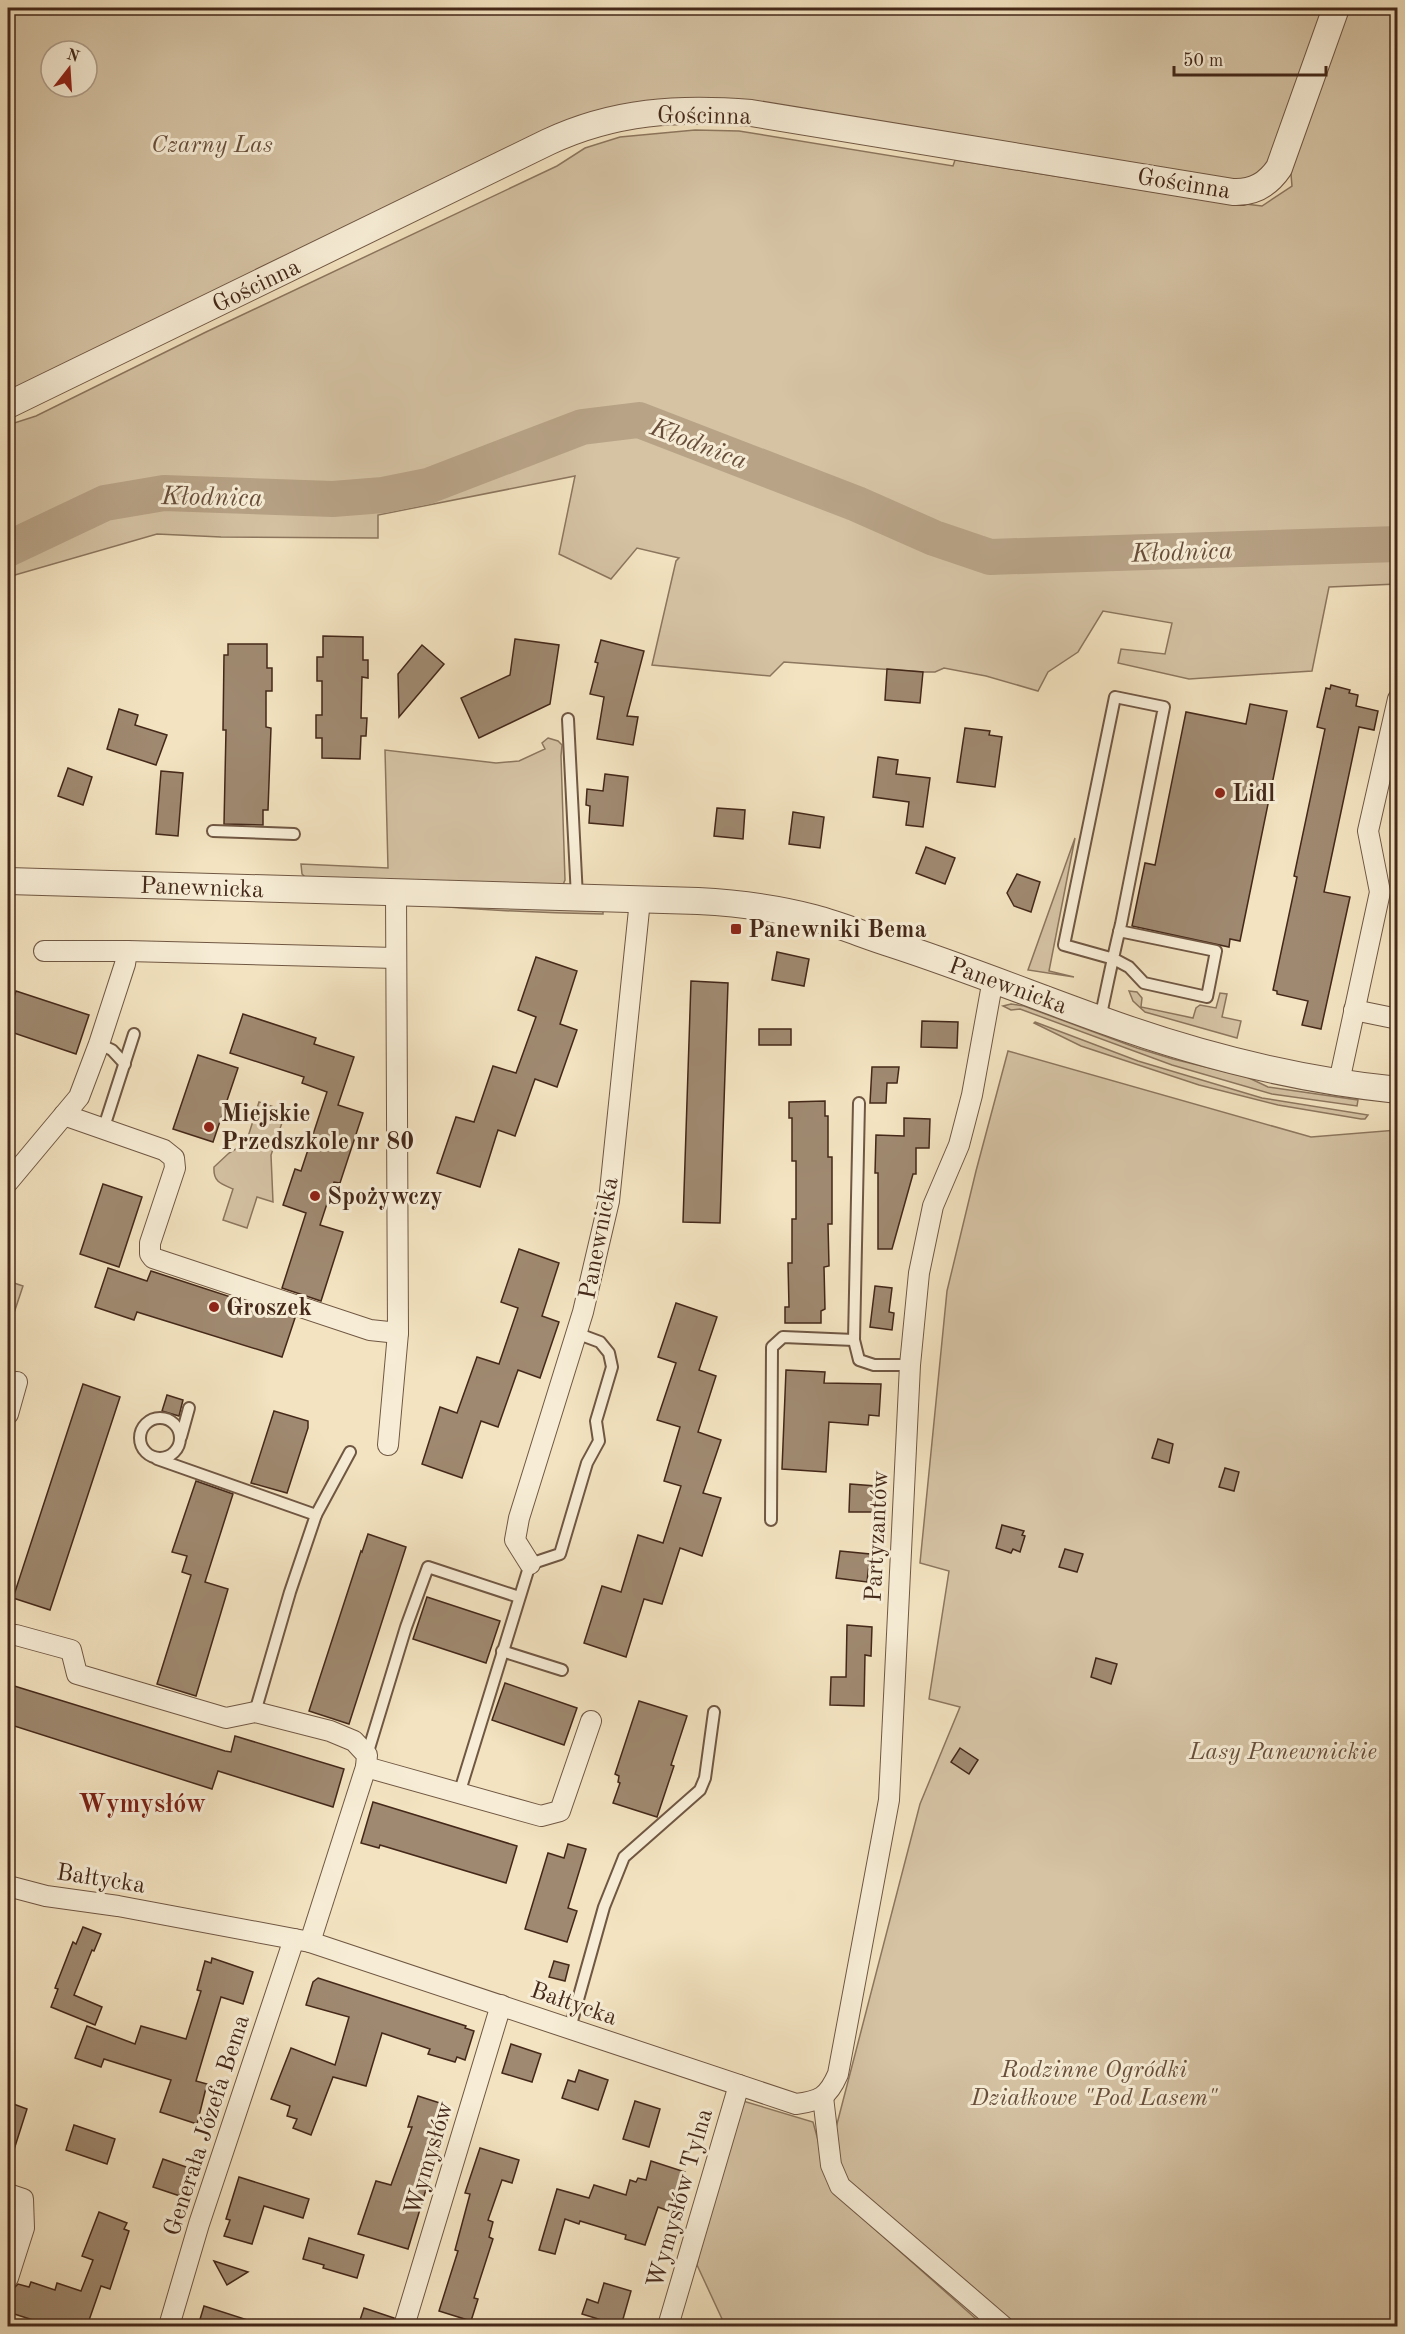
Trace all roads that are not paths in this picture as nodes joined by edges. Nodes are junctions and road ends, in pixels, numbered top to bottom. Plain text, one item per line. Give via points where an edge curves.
1 (1336, 8) edge
2 (8, 405) edge
3 (1398, 699) edge
4 (568, 719) dead end
5 (1393, 740) edge
6 (213, 831) dead end
7 (294, 834) dead end
8 (8, 881) edge
9 (396, 892) junction
10 (577, 898) junction
11 (640, 900) junction
12 (1119, 931) junction
13 (44, 951) dead end
14 (127, 951) junction
15 (395, 958) junction
16 (1114, 958) junction
17 (993, 979) junction
18 (1354, 1010) junction
19 (1100, 1019) junction
20 (1398, 1019) edge
21 (134, 1034) dead end
22 (99, 1044) junction
23 (124, 1064) junction
24 (1339, 1082) junction
25 (1398, 1090) edge
26 (859, 1103) dead end
27 (64, 1115) junction
28 (103, 1130) junction
29 (8, 1182) edge
30 (398, 1333) junction
31 (576, 1333) junction
32 (854, 1340) junction
33 (909, 1365) junction
34 (17, 1382) dead end
35 (189, 1408) dead end
36 (8, 1414) edge
37 (181, 1437) junction
38 (388, 1445) dead end
39 (350, 1452) dead end
40 (158, 1459) junction
41 (316, 1515) junction
42 (771, 1520) dead end
43 (530, 1564) junction
44 (519, 1597) junction
45 (16, 1635) dead end
46 (502, 1652) junction
47 (562, 1670) dead end
48 (255, 1712) junction
49 (714, 1712) dead end
50 (591, 1721) dead end
51 (367, 1761) junction
52 (459, 1794) junction
53 (8, 1886) edge
54 (302, 1941) junction
55 (501, 2005) junction
56 (570, 2028) junction
57 (738, 2085) junction
58 (824, 2097) junction
59 (8, 2194) edge
60 (8, 2278) edge
61 (169, 2326) edge
62 (404, 2326) edge
63 (668, 2326) edge
64 (1003, 2326) edge

1 - 2 street, Gościnna via 1279,168 1268,181 1251,191 1233,192 751,113 696,110 614,118 575,129
3 - 5 street
4 - 10 lane
5 - 18 street via 1368,831 1380,892
6 - 7 lane
8 - 9 street, Panewnicka
9 - 10 street, Panewnicka
9 - 15 street
10 - 11 street, Panewnicka
11 - 17 street, Panewnicka via 723,903 804,916
11 - 31 street, Panewnicka via 609,1201
12 - 16 lane
12 - 16 lane via 1216,951 1207,997 1144,983
12 - 16 lane via 1164,707 1115,697 1064,945
13 - 14 street
14 - 15 street
14 - 22 street
15 - 30 street
16 - 19 lane
17 - 19 street, Panewnicka
17 - 33 street, Partyzantów via 970,1105 959,1145 933,1206
18 - 20 street
18 - 24 street
19 - 24 street, Panewnicka via 1205,1052
21 - 23 lane
22 - 23 lane via 112,1050
22 - 27 street via 79,1097
23 - 28 lane
24 - 25 street, Panewnicka
26 - 32 lane
27 - 28 street
27 - 29 street
28 - 30 street via 164,1150 174,1158 175,1168 150,1243 153,1258 370,1330
30 - 38 street
31 - 43 street, Panewnicka via 519,1518 515,1540
31 - 43 lane via 600,1342 609,1353 612,1367 596,1421 599,1441 587,1463 560,1554
32 - 33 lane via 859,1360 874,1365
32 - 42 lane via 783,1337 772,1347
33 - 58 street, Partyzantów via 889,1800 838,2074
34 - 36 street
35 - 37 lane
37 - 40 lane via 170,1457
37 - 40 lane via 170,1420 150,1419 143,1426 139,1441 145,1453
39 - 41 lane
40 - 41 lane
41 - 48 lane
43 - 44 lane
44 - 46 lane
44 - 51 lane via 428,1567
45 - 48 street via 71,1650 77,1674 226,1718
46 - 47 lane
46 - 52 lane
48 - 51 street via 354,1741
49 - 56 lane via 700,1790 624,1857 604,1907
50 - 52 street via 560,1811 542,1816
51 - 52 street
51 - 54 street, Generała Józefa Bema
53 - 54 street, Bałtycka
54 - 55 street, Bałtycka
54 - 61 street, Generała Józefa Bema via 199,2224
55 - 56 street, Bałtycka
55 - 62 street, Wymysłów
56 - 57 street, Bałtycka
57 - 58 street, Bałtycka via 796,2104
57 - 63 street, Wymysłów Tylna
58 - 64 street via 831,2165 840,2186
59 - 60 street via 23,2199 24,2228

